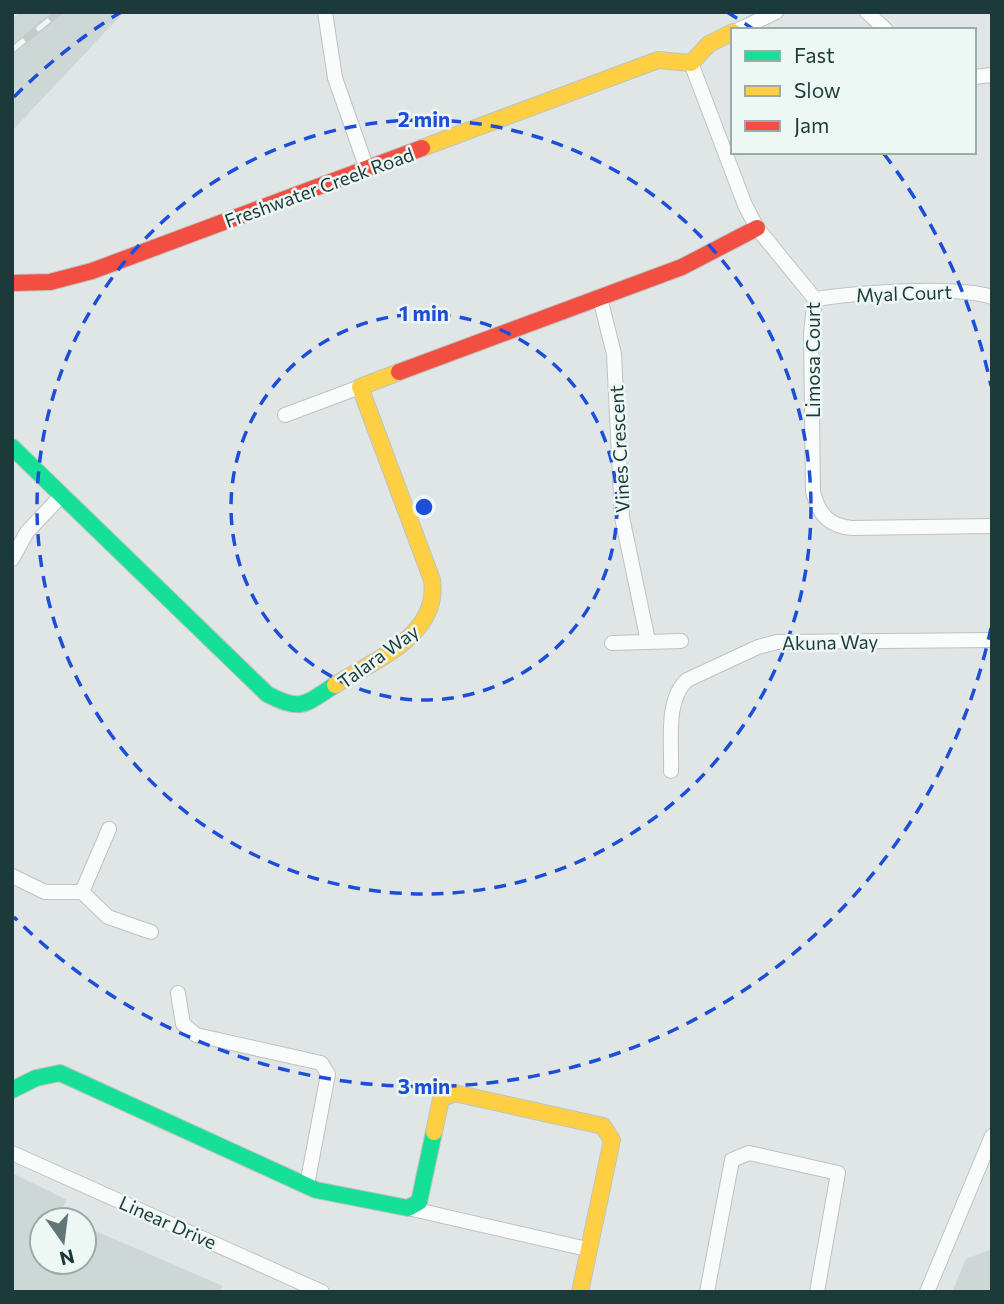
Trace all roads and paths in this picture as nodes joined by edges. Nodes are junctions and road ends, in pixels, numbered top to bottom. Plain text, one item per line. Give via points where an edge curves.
1 (325, 12) edge
2 (776, 12) edge
3 (867, 12) edge
4 (742, 28) edge
5 (884, 28) edge
6 (731, 33) edge
7 (691, 63) junction
8 (367, 169) junction
9 (757, 228) junction
10 (12, 283) edge
11 (992, 296) edge
12 (600, 298) junction
13 (815, 299) junction
14 (360, 387) junction
15 (285, 415) dead end
16 (12, 447) edge
17 (62, 495) junction
18 (992, 526) edge
19 (12, 559) edge
20 (992, 640) edge
21 (648, 641) junction
22 (681, 641) dead end
23 (612, 643) dead end
24 (671, 771) dead end
25 (108, 829) dead end
26 (12, 876) edge
27 (82, 892) junction
28 (150, 932) dead end
29 (178, 993) dead end
30 (12, 1090) edge
31 (992, 1136) edge
32 (12, 1153) edge
33 (307, 1185) junction
34 (408, 1208) junction
35 (587, 1249) junction
36 (322, 1292) edge
37 (580, 1292) edge
38 (707, 1292) edge
39 (817, 1292) edge
40 (927, 1292) edge

1 - 8 street via 335,78
2 - 4 street
3 - 5 street
6 - 7 street via 709,44
7 - 8 street, Freshwater Creek Road via 658,60
7 - 9 street, Limosa Court
8 - 10 street, Freshwater Creek Road via 69,279
9 - 12 street via 682,267
9 - 13 street, Limosa Court
11 - 13 street, Myal Court via 972,292
12 - 14 street
12 - 21 street, Vines Crescent via 614,354 622,517
13 - 18 street, Limosa Court via 811,332 813,478 820,512 831,523 852,528
14 - 15 street
14 - 17 street, Talara Way via 432,580 435,604 410,637 302,706 290,706 267,694
16 - 17 street, Talara Way
17 - 19 street via 27,533
20 - 24 street, Akuna Way via 777,642 758,647 678,688
21 - 22 street
21 - 23 street
25 - 27 street
26 - 27 street via 45,892
27 - 28 street via 108,917
29 - 33 street via 183,1024 195,1035 321,1063 328,1074
30 - 33 street via 60,1073
31 - 40 street
32 - 36 street, Linear Drive
33 - 34 street
34 - 35 street
34 - 35 street via 419,1202 442,1098 454,1093 603,1126 612,1140
35 - 37 street
38 - 39 street via 732,1160 749,1153 838,1173

